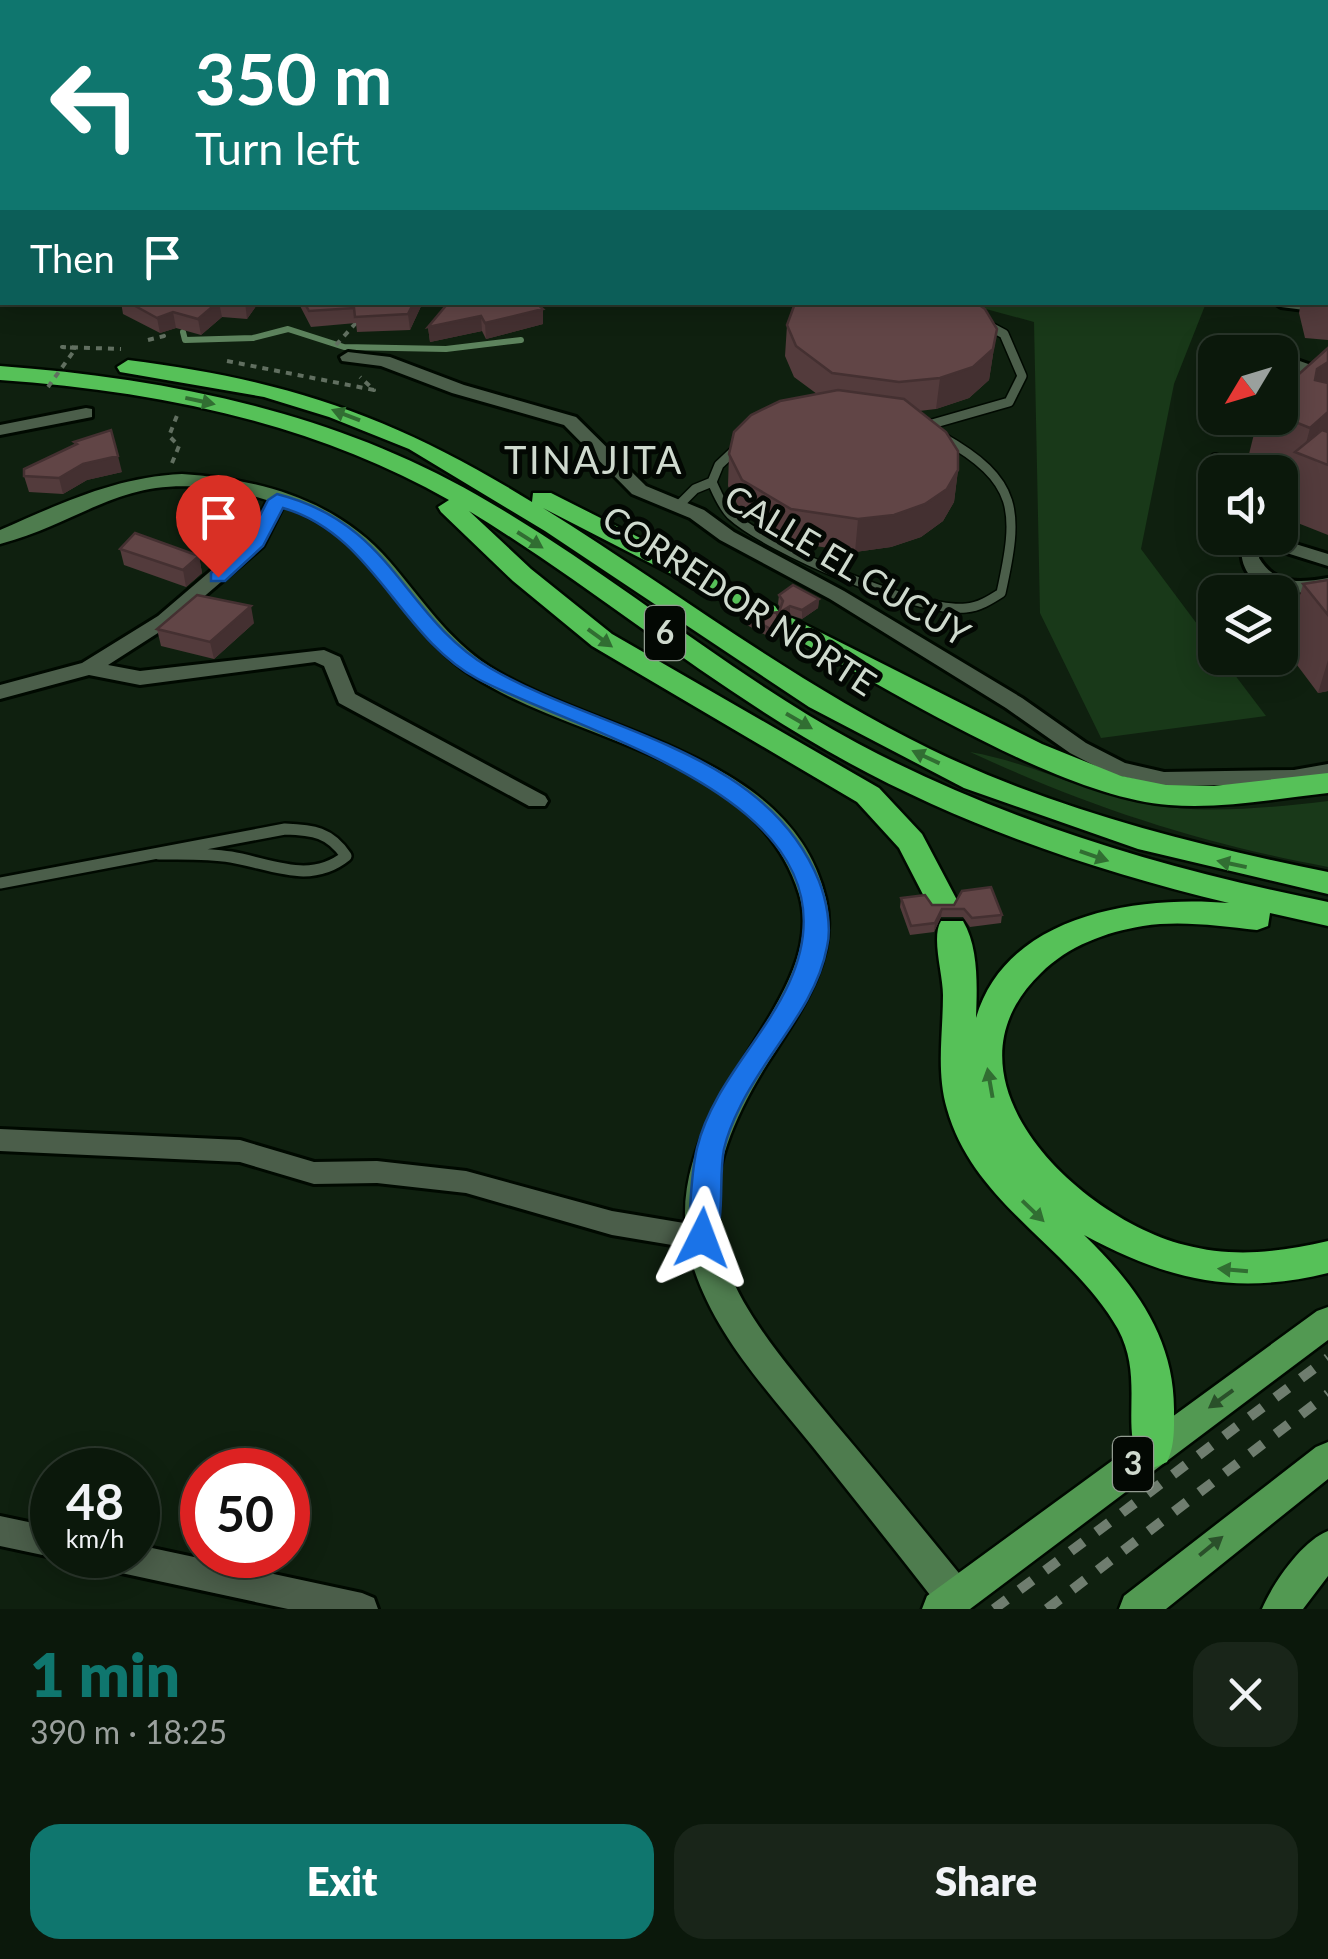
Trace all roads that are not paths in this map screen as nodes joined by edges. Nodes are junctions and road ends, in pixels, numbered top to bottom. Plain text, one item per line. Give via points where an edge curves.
1 (969, 316) edge
2 (342, 351) road end
3 (0, 356) edge
4 (1298, 366) edge
5 (0, 373) edge
6 (1328, 377) edge
7 (86, 414) dead end
8 (905, 423) edge
9 (921, 427) junction
10 (0, 430) edge
11 (751, 434) edge
12 (401, 450) junction
13 (712, 482) junction
14 (1298, 487) edge
15 (1328, 488) edge
16 (277, 500) junction
17 (678, 506) junction
18 (0, 538) edge
19 (1298, 551) edge
20 (1253, 555) edge
21 (1328, 560) edge
22 (1328, 584) edge
23 (1328, 615) edge
24 (1298, 619) edge
25 (89, 668) junction
26 (0, 692) edge
27 (1328, 771) edge
28 (1328, 783) edge
29 (537, 801) dead end
30 (159, 854) junction
31 (1328, 883) edge
32 (0, 884) edge
33 (1328, 914) edge
34 (1328, 926) edge
35 (0, 1140) edge
36 (702, 1238) junction
37 (1328, 1257) edge
38 (1328, 1321) edge
39 (1153, 1449) junction
40 (1328, 1458) edge
41 (0, 1531) edge
42 (30, 1537) edge
43 (1328, 1548) edge
44 (160, 1565) edge
45 (947, 1602) edge
46 (362, 1609) edge
47 (1137, 1609) edge
48 (1280, 1609) edge

1 - 9 lane via 1004,334 1022,376 1009,402
2 - 17 street, CALLE EL CUCUY via 570,421 639,490
12 -> 3 highway, CORREDOR NORTE / 6 via 338,411 268,390 146,369
4 - 6 street
5 -> 12 highway, CORREDOR NORTE / 6 via 132,387
7 - 10 street
8 - 9 lane
9 - 13 lane via 978,456 1009,491 1016,524 1002,593 983,606 954,608 897,592 778,546 728,514
11 - 13 lane via 719,465
12 - 28 highway via 626,538 1032,751 1116,785 1214,796
31 -> 12 highway, CORREDOR NORTE / 6 via 1113,832 869,730 784,681 564,531
12 -> 33 highway, CORREDOR NORTE / 6 via 758,696 910,780 1104,860
12 -> 39 highway via 602,640 868,795 911,842 947,916 963,987 956,1079 971,1129 1010,1188 1084,1260 1133,1321 1152,1378
13 - 17 lane
14 - 15 street
16 - 18 main road via 214,482 121,484
16 - 25 street via 256,542 218,577
16 - 36 main road via 342,528 444,643 482,672 722,782 768,818 798,858 814,898 816,946 799,988 728,1102 711,1148
17 - 27 street, CALLE EL CUCUY via 837,594 1119,768 1164,780
19 - 21 street
20 - 22 street via 1252,565 1272,584
23 - 24 street
25 - 26 street
25 - 29 street via 140,678 317,655 333,662 346,698
30 - 30 lane via 242,832 312,830 333,835 346,856 309,873 235,857
30 - 32 lane
37 -> 34 highway via 1260,1272 1210,1268 1110,1229 1058,1191 1010,1134 994,1100 987,1044 994,1010 1011,979 1036,955 1087,928 1179,912
35 - 36 street via 240,1151 314,1173 466,1182 612,1223
36 - 45 main road via 717,1289 747,1339
38 -> 39 main road, 3
39 - 45 main road, 3
47 -> 40 main road
41 - 42 street
43 - 48 main road
44 - 46 street

